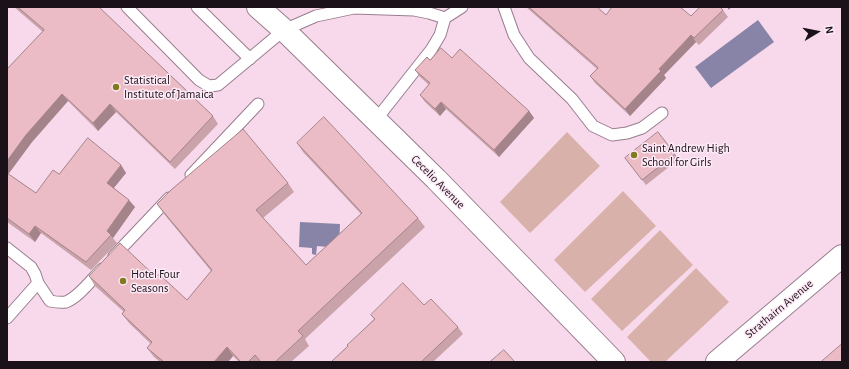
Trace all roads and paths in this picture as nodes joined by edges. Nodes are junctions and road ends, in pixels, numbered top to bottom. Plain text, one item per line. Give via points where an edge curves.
1 (127, 7) edge
2 (197, 7) edge
3 (258, 7) edge
4 (462, 7) edge
5 (504, 7) edge
6 (445, 18) junction
7 (284, 30) junction
8 (250, 59) junction
9 (258, 104) dead end
10 (662, 113) dead end
11 (375, 121) junction
12 (7, 248) edge
13 (842, 256) edge
14 (38, 283) junction
15 (7, 318) edge
16 (614, 362) edge
17 (717, 362) edge

1 - 8 lane via 199,80 209,86 218,85
2 - 8 lane
3 - 7 street, Cecelio Avenue
4 - 6 lane
5 - 10 lane via 514,35 529,58 572,99 592,126 612,135 627,133 642,128
6 - 7 lane via 414,10 354,8 316,16
6 - 11 lane via 440,35 431,50
7 - 8 lane
7 - 11 street, Cecelio Avenue
9 - 14 lane via 77,295 67,301 50,301
11 - 16 street, Cecelio Avenue via 436,179
12 - 14 lane via 31,267
13 - 17 street, Strathairn Avenue
14 - 15 lane

